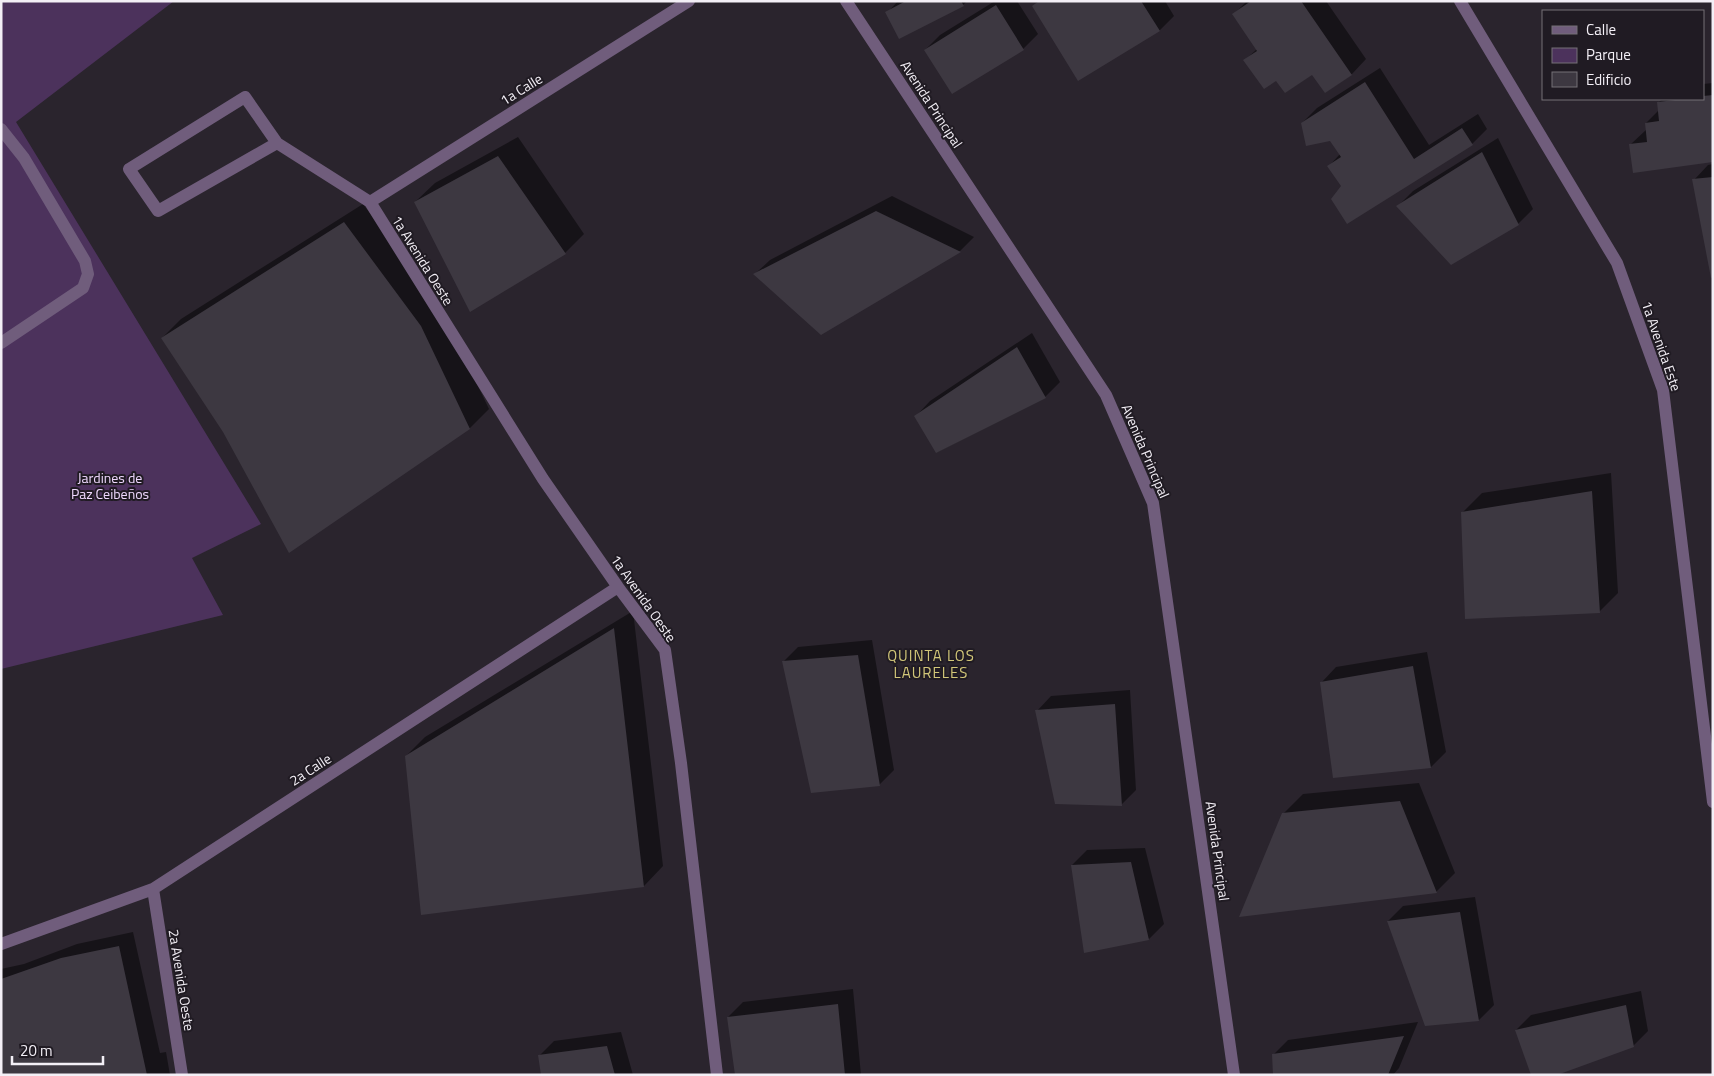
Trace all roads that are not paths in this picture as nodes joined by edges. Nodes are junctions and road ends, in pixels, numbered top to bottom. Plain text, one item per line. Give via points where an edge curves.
1 (689, 1) edge
2 (846, 1) edge
3 (1460, 1) edge
4 (1, 129) edge
5 (277, 143) junction
6 (370, 202) junction
7 (1, 343) edge
8 (618, 587) junction
9 (1713, 802) edge
10 (153, 889) junction
11 (1, 944) edge
12 (182, 1075) edge
13 (717, 1075) edge
14 (1234, 1075) edge

1 - 6 street, 1a Calle
2 - 14 street, Avenida Principal via 1106,395 1153,503
3 - 9 street, 1a Avenida Este via 1617,263 1663,390
4 - 7 street via 24,158 85,261 88,274 83,288
5 - 5 street via 158,210 128,169 245,97
5 - 6 street
6 - 8 street, 1a Avenida Oeste via 543,479
8 - 10 street, 2a Calle
8 - 13 street, 1a Avenida Oeste via 665,650
10 - 11 street, 2a Calle
10 - 12 street, 2a Avenida Oeste

